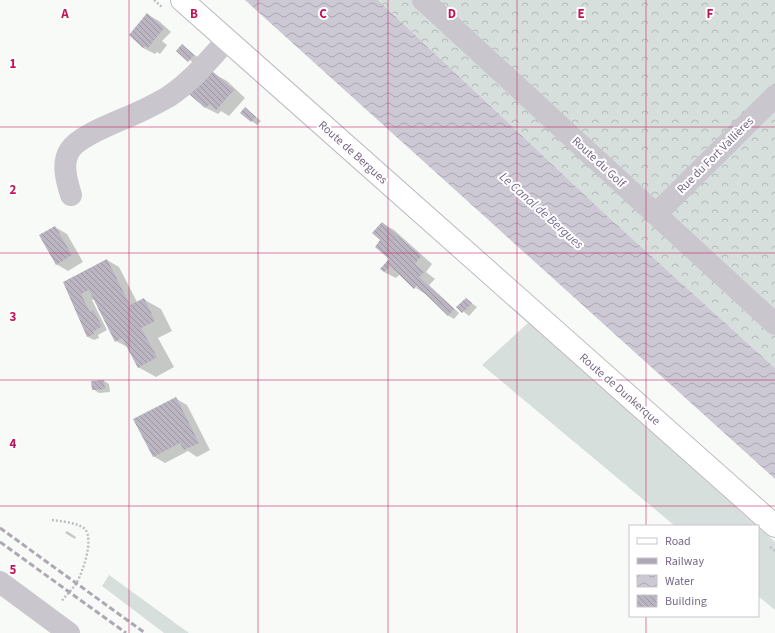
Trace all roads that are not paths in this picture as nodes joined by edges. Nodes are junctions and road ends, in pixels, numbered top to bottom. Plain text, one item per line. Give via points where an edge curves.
1 (182, 0) edge
2 (422, 0) edge
3 (234, 46) junction
4 (775, 96) edge
5 (71, 195) dead end
6 (656, 214) junction
7 (466, 252) joint
8 (775, 324) edge
9 (775, 526) edge
10 (0, 582) edge
11 (69, 633) edge

1 - 3 main road
2 - 6 street, Route du Golf
3 - 5 street via 168,97 75,144 68,153 66,162
3 - 7 main road, Route de Bergues
4 - 6 street, Rue du Fort Vallières
6 - 8 street, Route du Golf
7 - 9 main road, Route de Dunkerque
10 - 11 street

